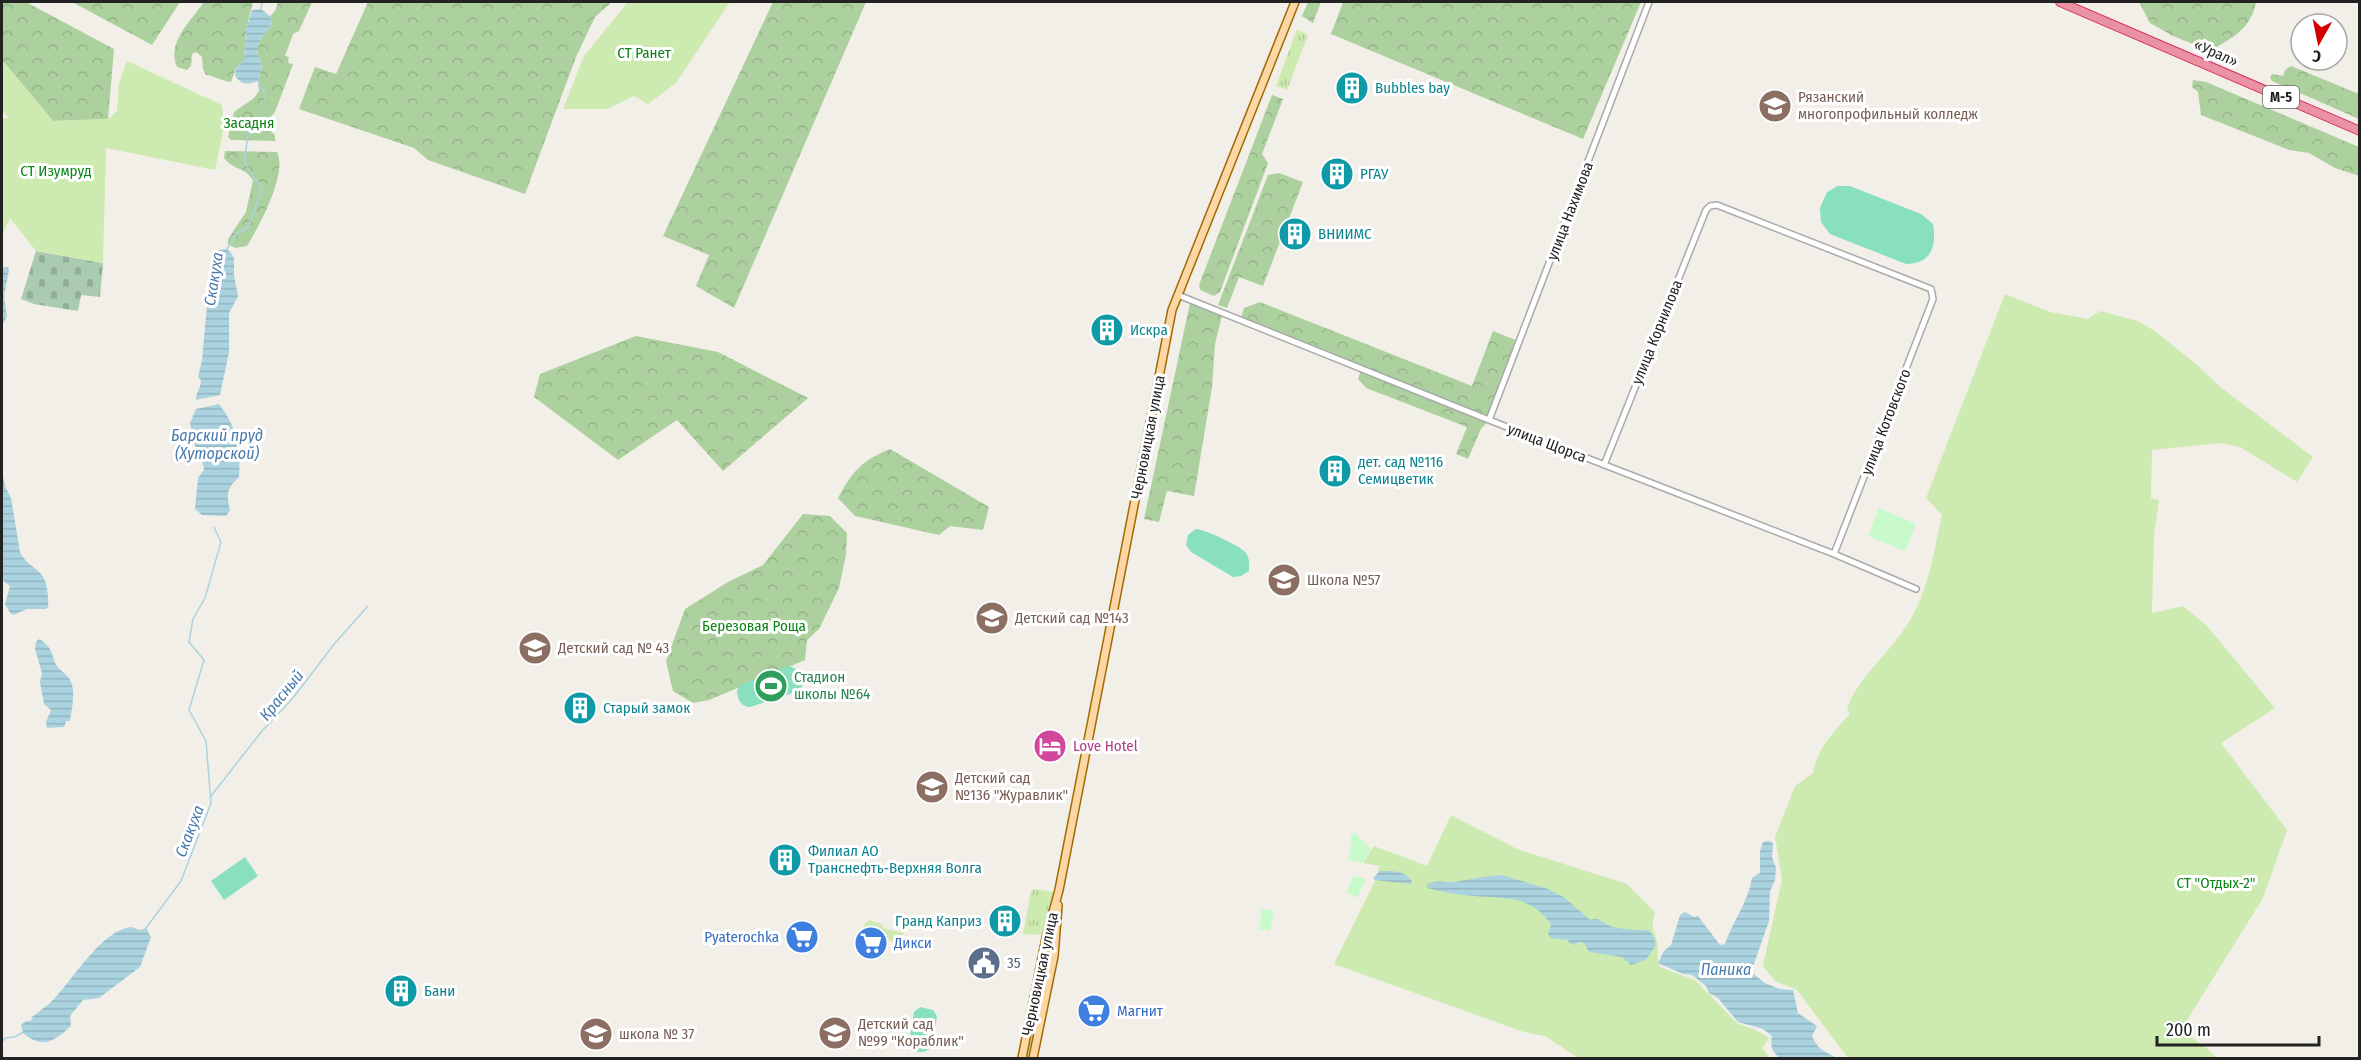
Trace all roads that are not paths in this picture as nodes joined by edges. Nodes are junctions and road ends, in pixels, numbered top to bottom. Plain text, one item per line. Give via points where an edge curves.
1 (1295, 2) edge
2 (1649, 2) edge
3 (2060, 2) edge
4 (2360, 131) edge
5 (1717, 205) joint
6 (1178, 295) junction
7 (1488, 420) junction
8 (1604, 465) junction
9 (1834, 554) junction
10 (1916, 589) dead end
11 (1059, 890) junction
12 (1022, 1059) edge
13 (1033, 1059) edge

1 - 6 main road, Черновицкая улица
2 - 7 street, улица Нахимова
3 - 4 highway, «Урал» / М-5
5 - 8 street, улица Корнилова via 1706,210
5 - 9 street, улица Котовского via 1931,289 1933,299
6 - 7 street, улица Щорса
6 - 11 main road, Черновицкая улица
7 - 8 street, улица Щорса
8 - 9 street, улица Щорса
9 - 10 street, улица Щорса
11 - 12 main road, Черновицкая улица
11 - 13 main road, Черновицкая улица via 1054,956

